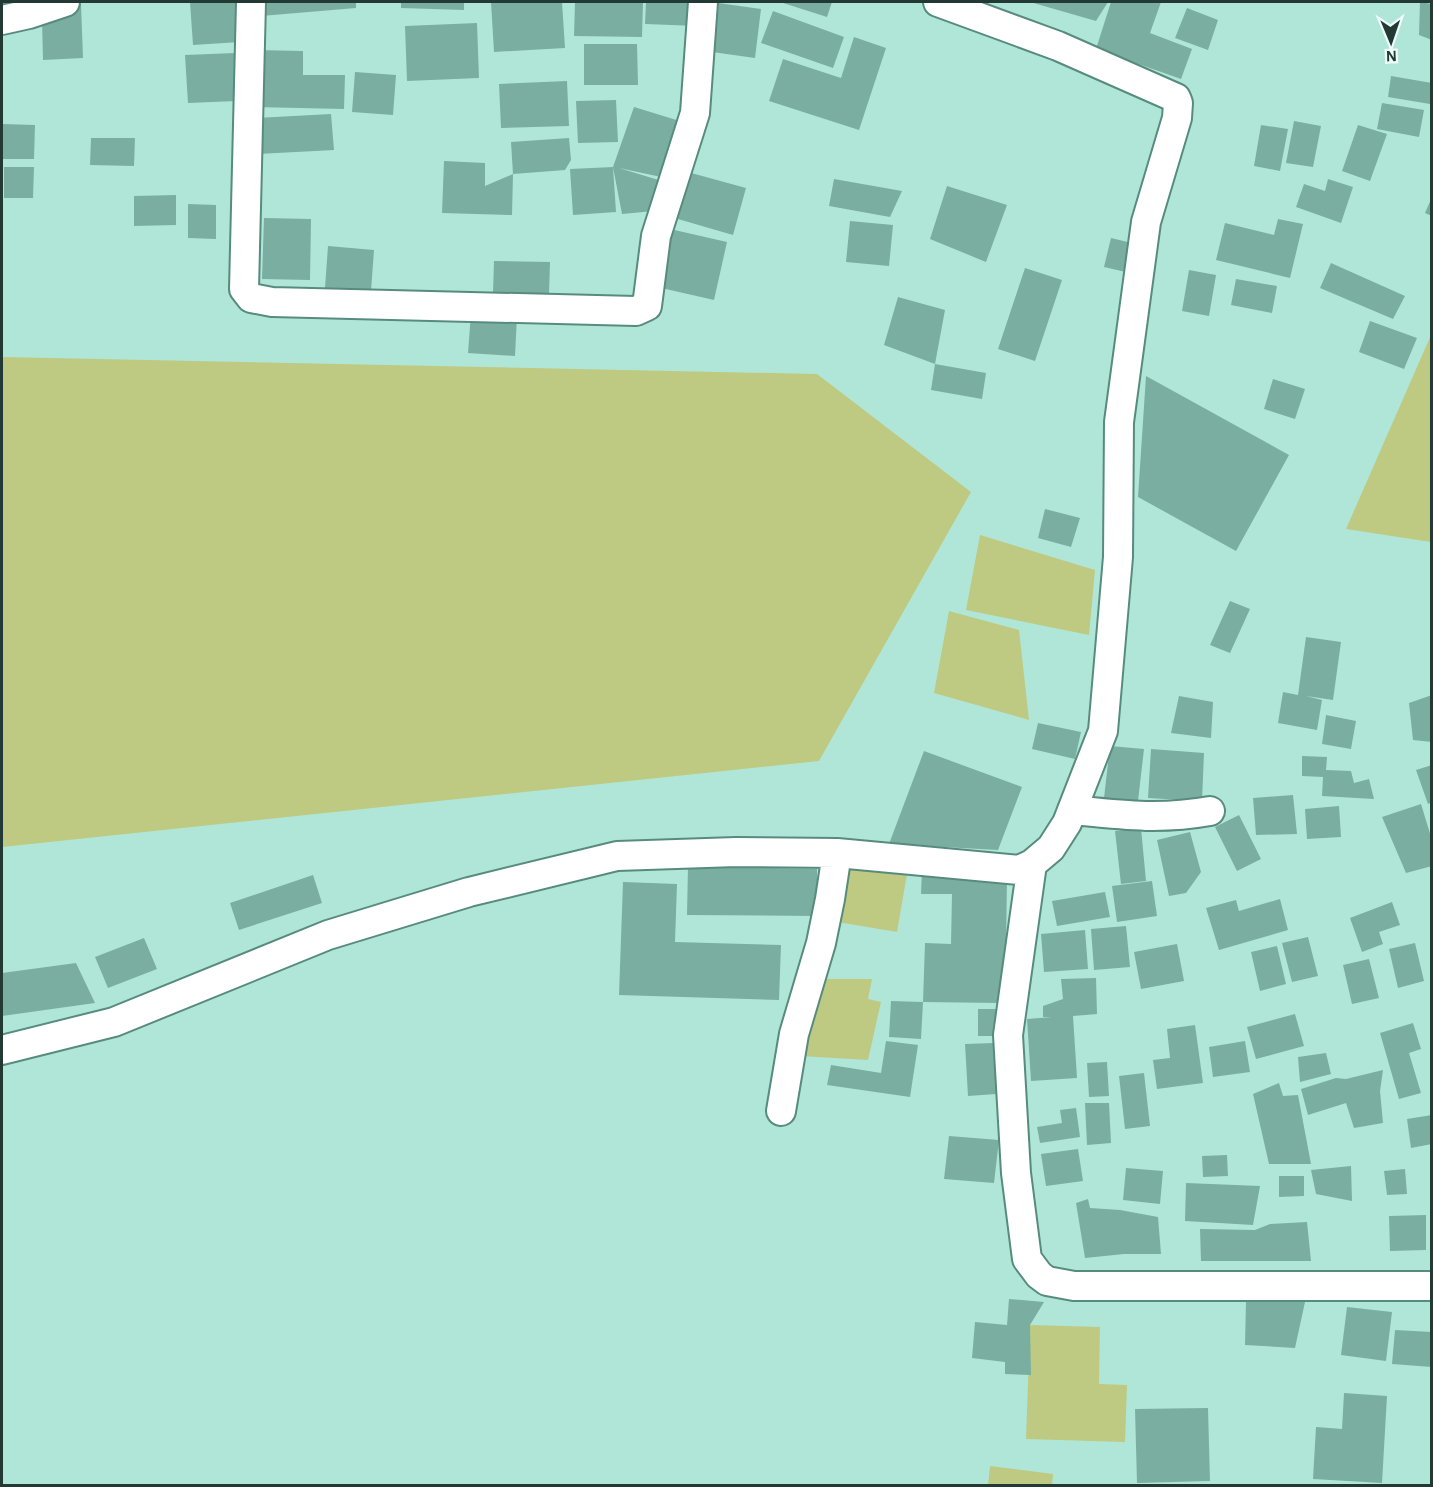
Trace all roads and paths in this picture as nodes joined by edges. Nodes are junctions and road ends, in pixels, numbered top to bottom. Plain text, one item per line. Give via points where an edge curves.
1 (64, 2) edge
2 (251, 2) edge
3 (703, 2) edge
4 (938, 2) edge
5 (2, 20) edge
6 (1072, 810) junction
7 (1210, 811) dead end
8 (837, 853) junction
9 (1032, 864) junction
10 (2, 1050) edge
11 (781, 1111) dead end
12 (1431, 1286) edge

1 - 5 street
2 - 3 street via 244,288 251,298 272,302 636,311 647,306 656,236 695,113
4 - 6 street via 1058,46 1176,98 1178,103 1146,222 1119,422 1118,557 1103,731
6 - 7 street via 1147,818
6 - 9 street via 1051,848
8 - 9 street via 1005,870 1019,870
8 - 10 street via 617,856 469,892 338,932 114,1022
8 - 11 street via 820,943 794,1034
9 - 12 street via 1008,1035 1020,1205 1027,1259 1039,1275 1047,1281 1074,1286

